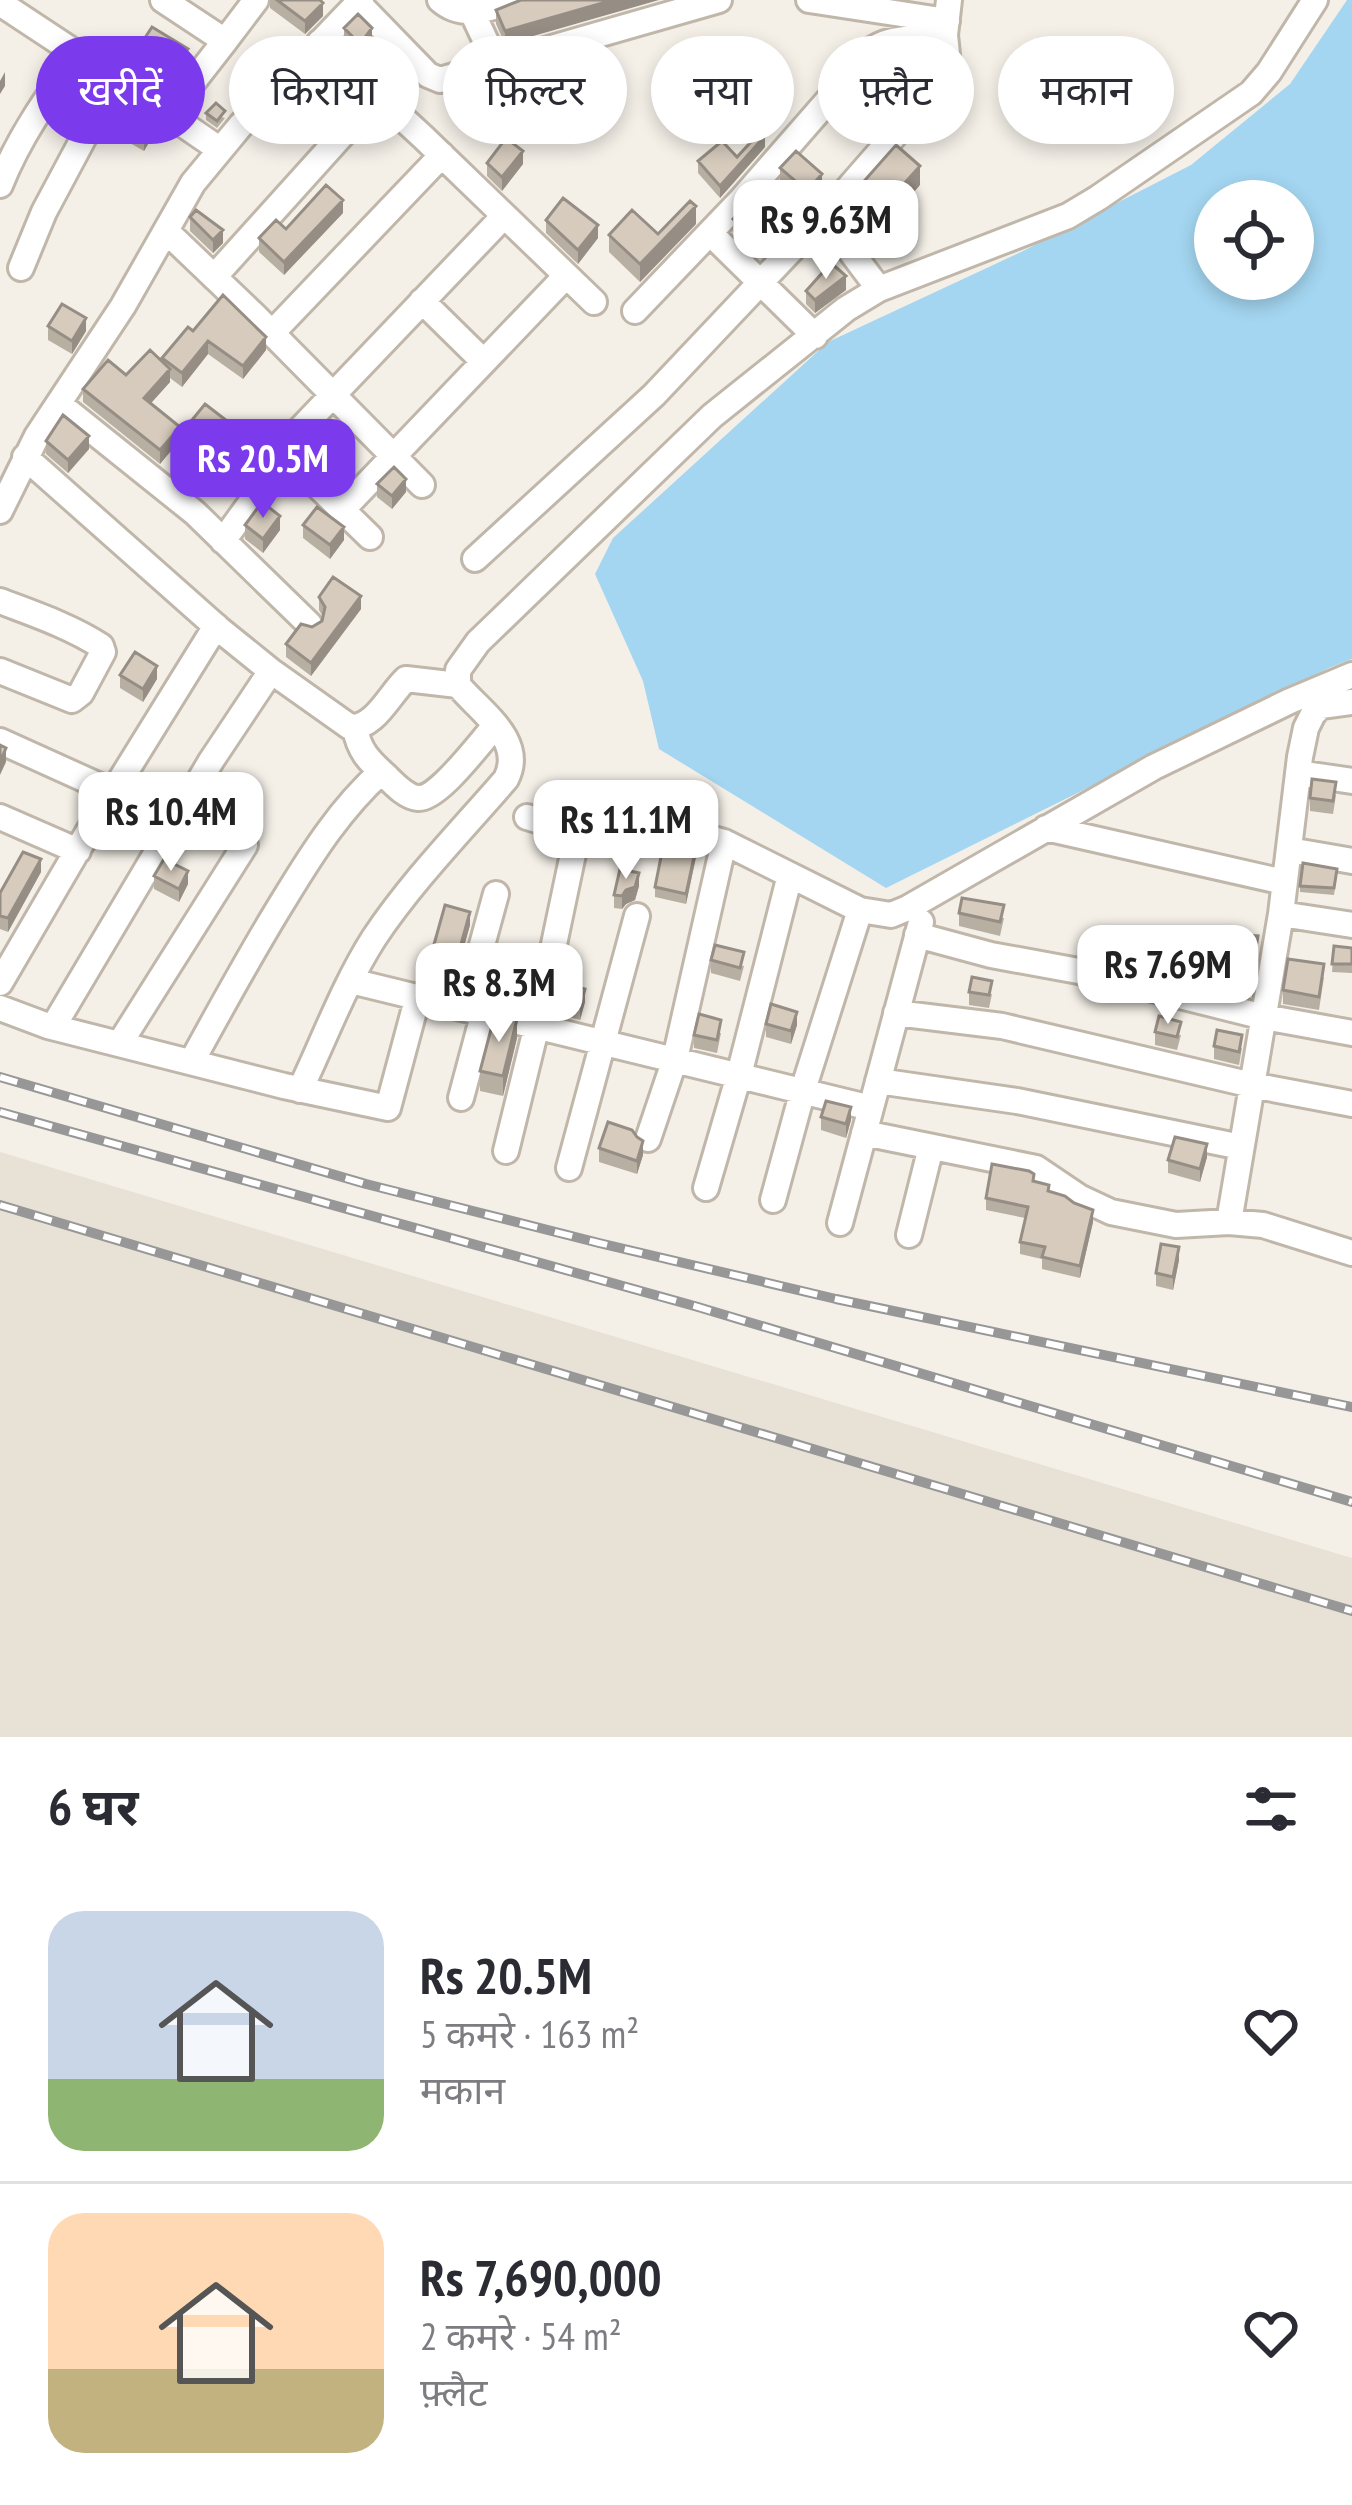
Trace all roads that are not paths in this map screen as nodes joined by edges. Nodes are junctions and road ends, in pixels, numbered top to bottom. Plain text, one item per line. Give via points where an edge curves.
1 (163, 0) edge
2 (256, 0) edge
3 (440, 0) edge
4 (514, 0) edge
5 (719, 0) edge
6 (809, 0) edge
7 (1315, 0) edge
8 (360, 2) edge
9 (0, 3) edge
10 (472, 12) junction
11 (947, 20) edge
12 (51, 36) edge
13 (326, 36) edge
14 (483, 36) edge
15 (596, 36) edge
16 (225, 40) junction
17 (205, 66) edge
18 (443, 78) edge
19 (36, 117) edge
20 (419, 133) edge
21 (229, 138) edge
22 (205, 139) edge
23 (80, 144) edge
24 (334, 144) edge
25 (219, 149) junction
26 (442, 155) junction
27 (0, 185) edge
28 (504, 216) junction
29 (824, 216) junction
30 (166, 231) junction
31 (710, 233) junction
32 (21, 268) dead end
33 (565, 277) junction
34 (214, 278) junction
35 (760, 283) junction
36 (879, 289) junction
37 (422, 301) junction
38 (594, 302) dead end
39 (635, 311) dead end
40 (272, 333) junction
41 (815, 336) junction
42 (483, 361) junction
43 (332, 393) junction
44 (59, 404) junction
45 (280, 449) junction
46 (393, 456) junction
47 (25, 457) junction
48 (422, 485) dead end
49 (342, 510) junction
50 (0, 512) edge
51 (370, 537) dead end
52 (223, 541) junction
53 (475, 559) dead end
54 (0, 601) edge
55 (309, 624) edge
56 (216, 626) junction
57 (0, 671) edge
58 (272, 671) junction
59 (1352, 675) edge
60 (458, 685) junction
61 (1352, 703) edge
62 (495, 726) junction
63 (355, 728) junction
64 (0, 741) edge
65 (382, 772) junction
66 (1298, 773) junction
67 (1352, 781) edge
68 (113, 792) junction
69 (0, 818) edge
70 (527, 818) dead end
71 (1046, 828) junction
72 (577, 835) junction
73 (724, 842) junction
74 (244, 845) dead end
75 (1289, 850) junction
76 (78, 851) junction
77 (1352, 861) edge
78 (790, 875) junction
79 (1284, 882) junction
80 (496, 894) dead end
81 (928, 896) junction
82 (860, 910) junction
83 (1280, 914) junction
84 (638, 916) dead end
85 (1352, 925) edge
86 (917, 934) junction
87 (351, 981) junction
88 (0, 983) edge
89 (418, 996) junction
90 (0, 1008) edge
91 (474, 1010) junction
92 (896, 1012) junction
93 (1264, 1017) junction
94 (537, 1025) junction
95 (52, 1027) junction
96 (1352, 1034) edge
97 (605, 1042) junction
98 (120, 1043) junction
99 (675, 1059) junction
100 (192, 1061) junction
101 (739, 1075) junction
102 (878, 1081) junction
103 (1252, 1085) junction
104 (300, 1090) junction
105 (803, 1090) junction
106 (461, 1098) dead end
107 (1352, 1104) edge
108 (871, 1108) junction
109 (864, 1133) junction
110 (648, 1139) edge
111 (931, 1147) junction
112 (1241, 1147) junction
113 (506, 1151) dead end
114 (568, 1168) dead end
115 (706, 1188) dead end
116 (773, 1200) dead end
117 (1229, 1222) junction
118 (840, 1223) dead end
119 (909, 1235) dead end
120 (1352, 1253) edge

1 - 16 street
2 - 16 street
3 - 10 street
4 - 10 street
5 - 15 street
6 - 11 street
7 - 36 street via 1251,94 1098,198
8 - 13 street
8 - 18 street via 433,79
9 - 12 street
10 - 14 street
11 - 29 street via 945,76
11 - 31 street via 874,49
16 - 17 street
19 - 27 street
20 - 26 street
21 - 25 street
22 - 25 street
23 - 32 street
24 - 34 street
25 - 30 street
26 - 28 street
26 - 40 street
28 - 33 street
28 - 37 street
29 - 35 street
29 - 36 street
30 - 34 street
30 - 44 street
31 - 35 street
31 - 39 street
33 - 38 street
33 - 42 street
34 - 40 street
35 - 41 street
35 - 53 street
36 - 41 street
37 - 42 street
37 - 43 street
40 - 43 street
41 - 60 street via 712,416 497,622 465,658
42 - 46 street
43 - 45 street
43 - 46 street
44 - 47 street
44 - 52 street
45 - 49 street
45 - 52 street
46 - 48 street
46 - 49 street
47 - 50 street
47 - 56 street
49 - 51 street
52 - 55 street
54 - 57 street via 91,639 103,652 72,700
56 - 58 street
56 - 68 street
58 - 63 street
58 - 95 street
59 - 71 street via 1154,767
60 - 62 street
60 - 63 street via 406,679 370,722
61 - 66 street via 1312,714
62 - 65 street via 429,796 408,794
62 - 87 street via 509,745 506,779 405,895
63 - 65 street via 362,753
64 - 68 street
65 - 100 street via 344,809 299,874
66 - 67 street
66 - 75 street
68 - 76 street
69 - 76 street
70 - 72 street
71 - 79 street
71 - 81 street
72 - 73 street via 629,840 677,833
72 - 94 street
73 - 78 street
73 - 99 street
74 - 98 street
75 - 77 street
75 - 79 street
76 - 88 street
78 - 82 street
78 - 101 street
79 - 83 street
80 - 91 street
81 - 82 street via 891,915
81 - 86 street
82 - 105 street
83 - 85 street
83 - 93 street
84 - 97 street
86 - 92 street
86 - 93 street
87 - 89 street
87 - 104 street
89 - 91 street
89 - 104 street via 388,1108
90 - 95 street
91 - 94 street
91 - 106 street
92 - 102 street
92 - 103 street via 1002,1026
93 - 96 street
93 - 103 street
94 - 97 street
94 - 113 street
95 - 98 street
97 - 99 street
97 - 114 street
98 - 100 street
99 - 101 street
99 - 110 street
100 - 104 street
101 - 105 street
101 - 115 street
102 - 108 street
102 - 112 street
103 - 107 street
103 - 112 street
105 - 108 street
105 - 116 street
108 - 109 street
109 - 111 street
109 - 118 street
111 - 117 street via 1036,1168 1111,1212 1176,1226
111 - 119 street
112 - 117 street
117 - 120 street

